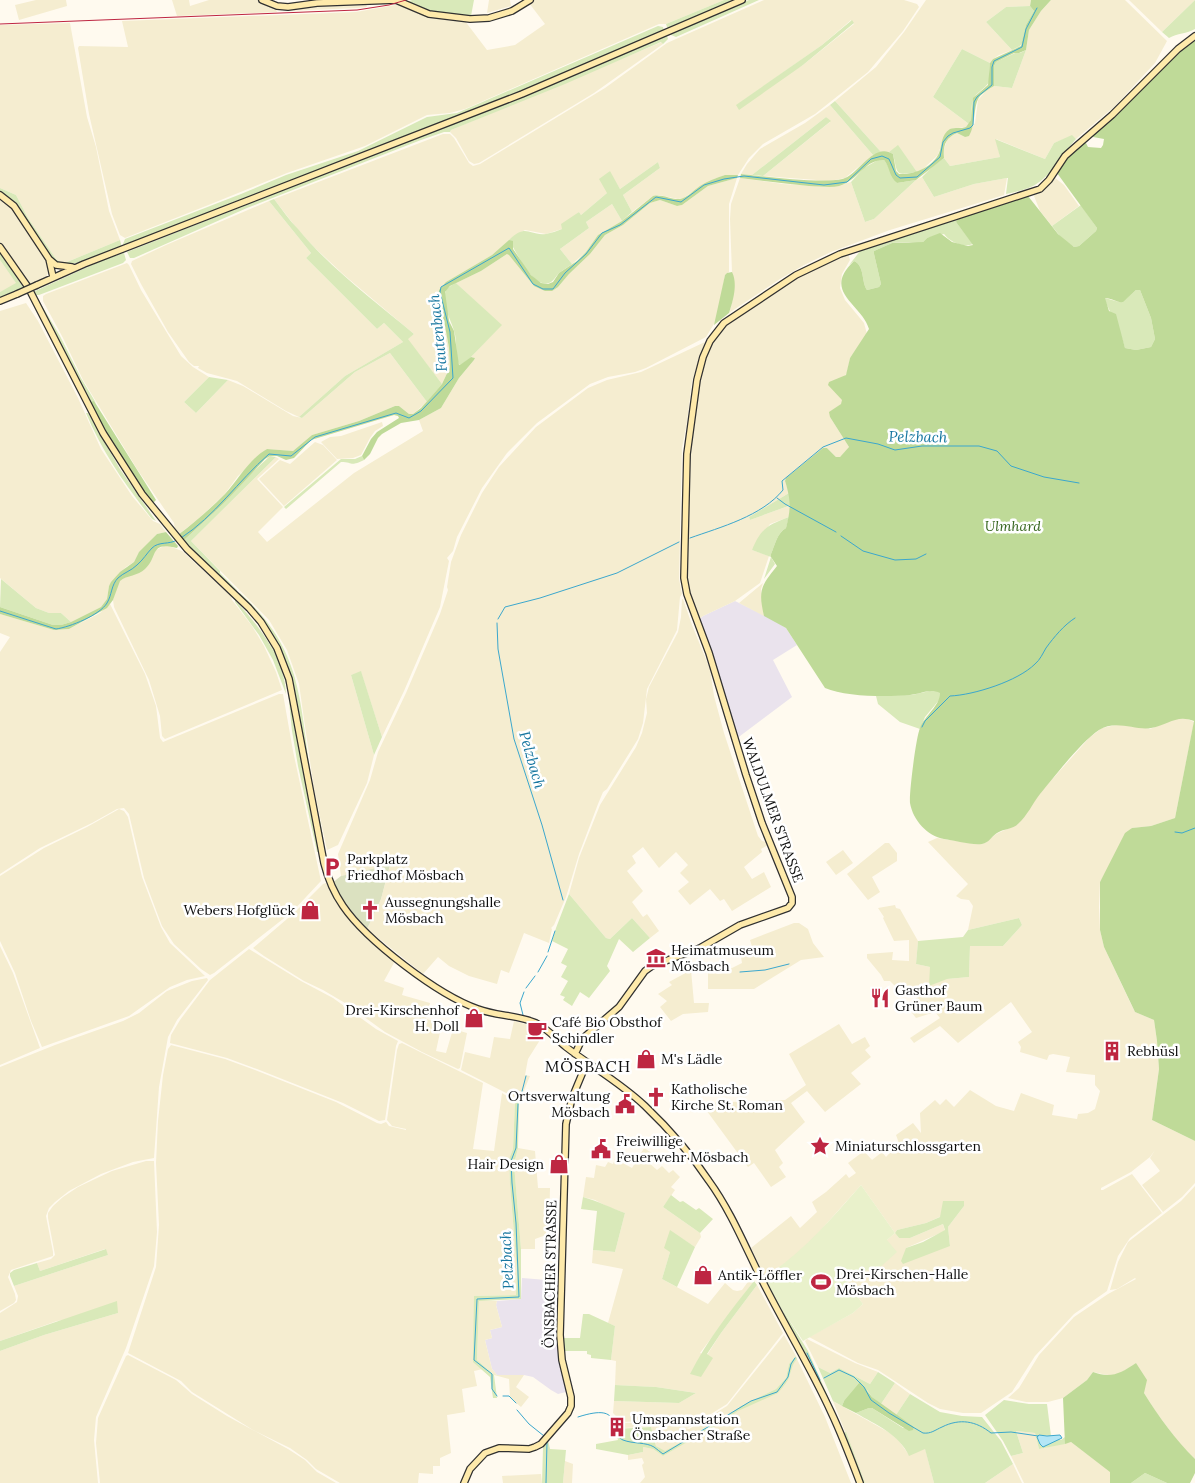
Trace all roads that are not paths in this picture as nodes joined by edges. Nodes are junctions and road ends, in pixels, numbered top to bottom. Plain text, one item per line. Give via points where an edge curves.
1 (262, 0) edge
2 (530, 0) edge
3 (742, 0) edge
4 (1195, 36) edge
5 (0, 195) edge
6 (0, 247) edge
7 (49, 259) junction
8 (84, 264) junction
9 (56, 265) junction
10 (56, 276) junction
11 (0, 302) edge
12 (575, 1054) junction
13 (587, 1062) junction
14 (464, 1483) edge
15 (860, 1483) edge

1 - 2 main road via 288,7 396,0 429,14 470,19 490,18
3 - 8 main road via 513,97
4 - 12 main road, WALDULMER STRASSE via 1178,48 1112,115 1065,156 1040,189 840,254 796,275 730,318 716,331 700,367 688,444 684,571 687,594 792,903 788,908 740,924 700,948 652,966 619,1007 582,1039
5 - 7 main road via 14,206
6 - 12 main road via 28,287 103,433 142,494 181,542 249,608 277,648 289,679 329,880 343,906 373,939 423,978 480,1010 535,1023
7 - 9 main road
7 - 10 main road
8 - 9 main road
8 - 10 main road
9 - 10 main road
10 - 11 main road, bridge
12 - 13 main road
13 - 14 main road, ÖNSBACHER STRASSE via 572,1098 566,1124 560,1335 571,1406 541,1444 529,1449 499,1448 485,1453 470,1469
13 - 15 main road via 638,1100 710,1181 831,1411

